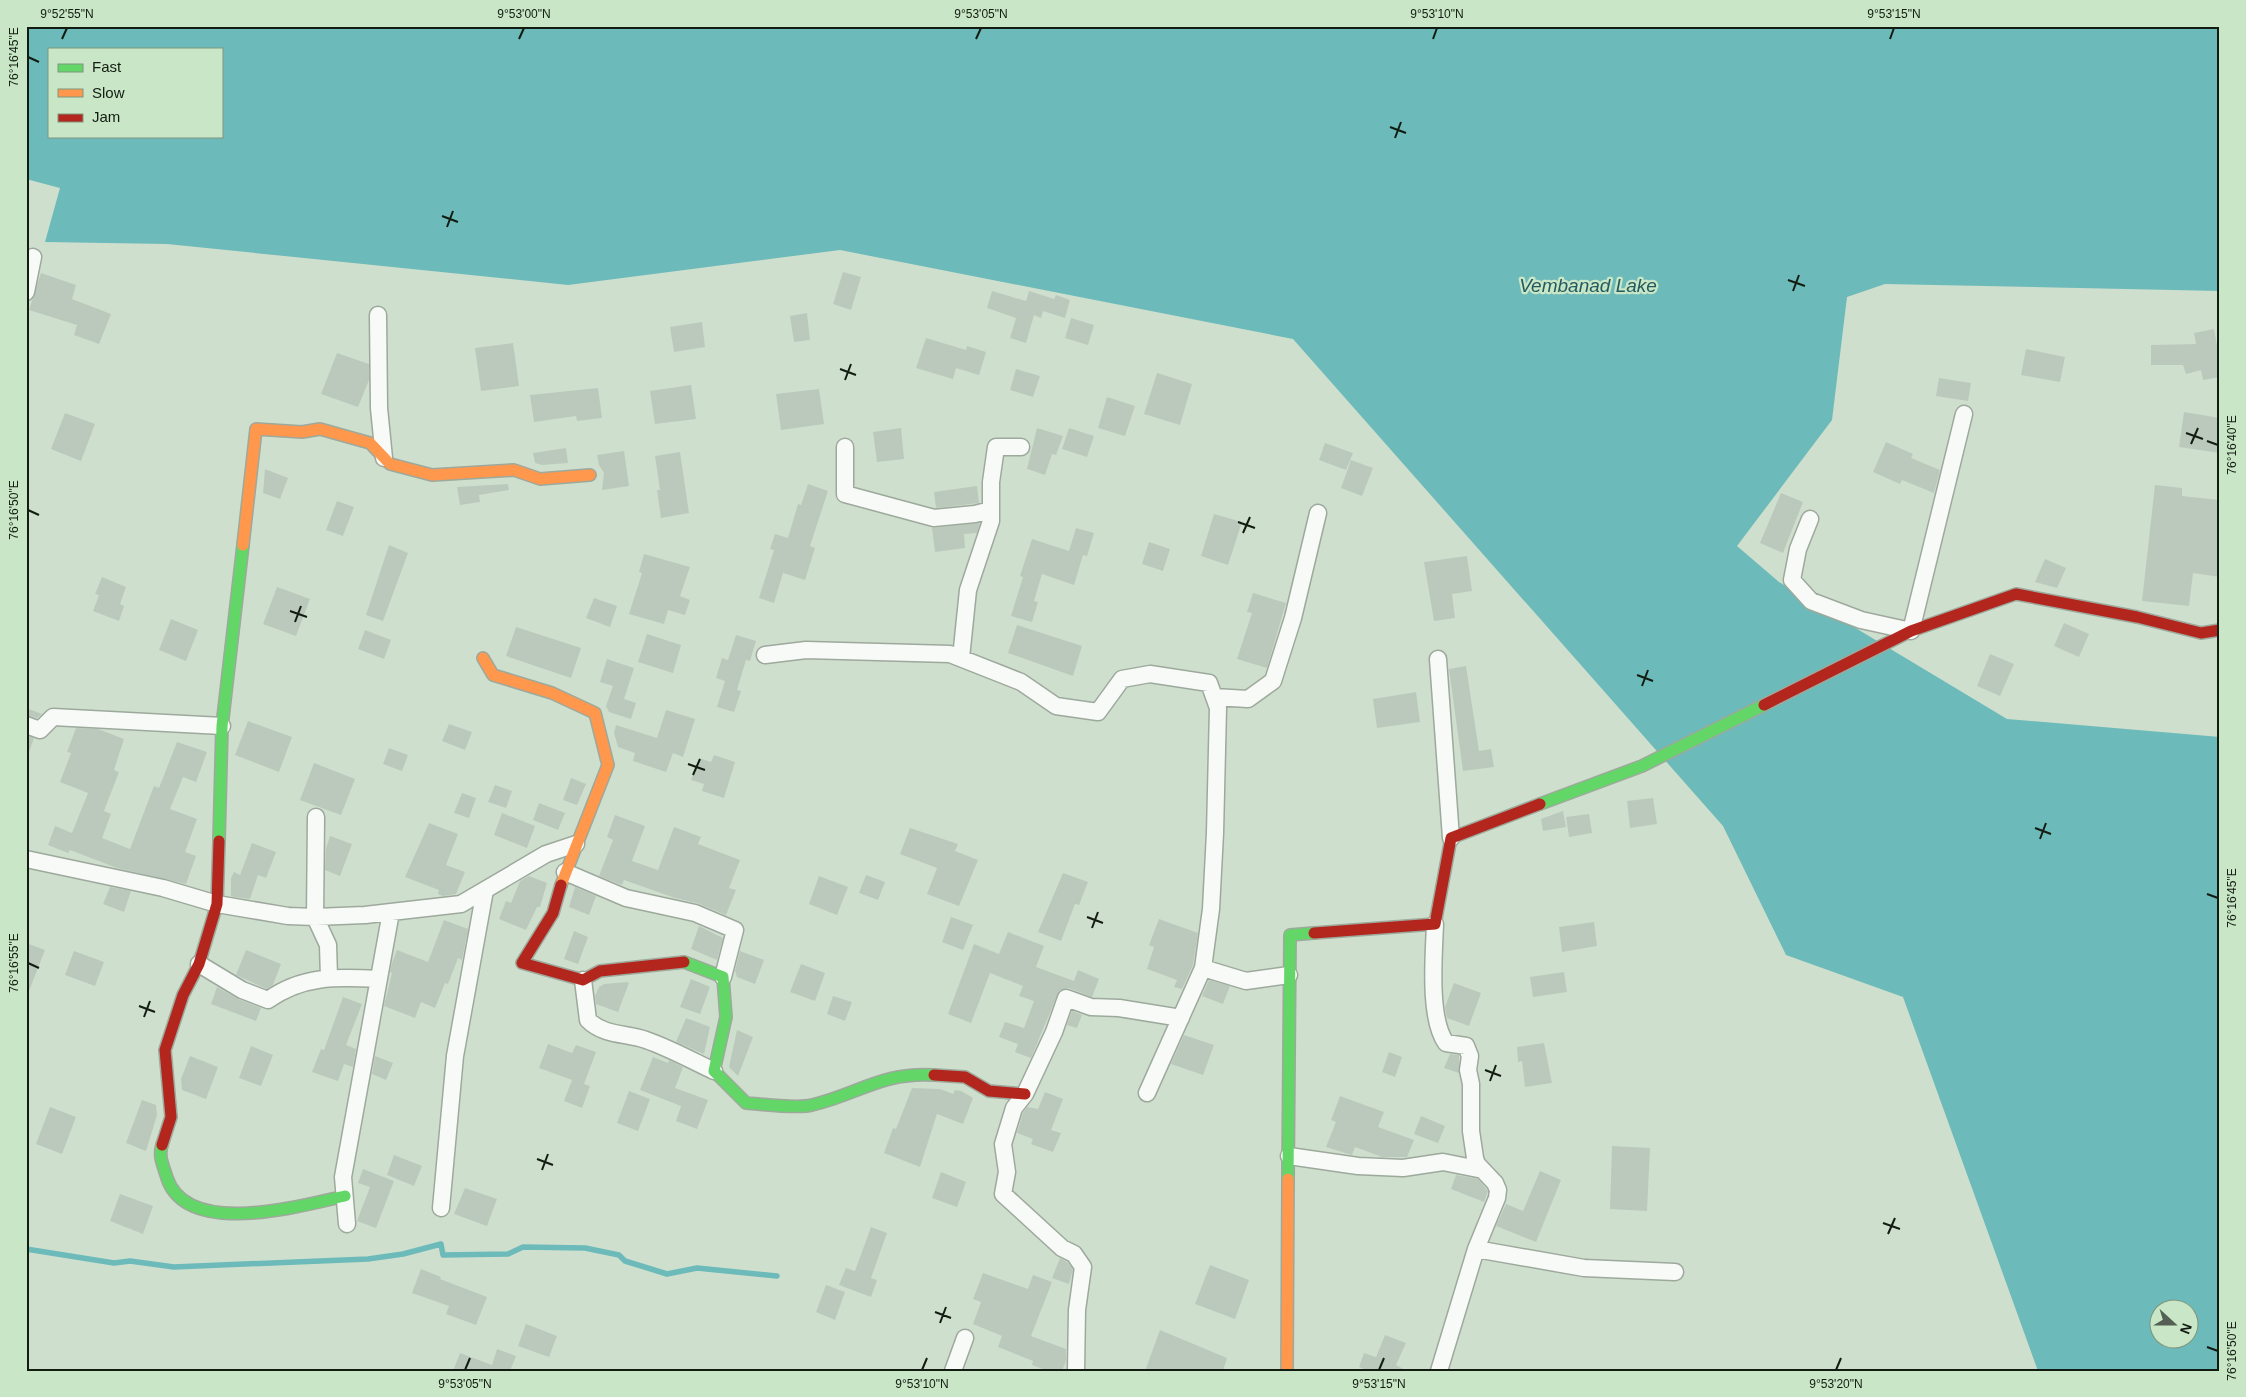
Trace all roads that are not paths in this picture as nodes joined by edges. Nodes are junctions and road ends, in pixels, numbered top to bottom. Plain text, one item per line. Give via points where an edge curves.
1 (33, 257) dead end
2 (26, 292) edge
3 (378, 315) dead end
4 (1964, 414) dead end
5 (845, 446) dead end
6 (1021, 447) dead end
7 (384, 458) junction
8 (590, 475) dead end
9 (991, 510) junction
10 (1318, 513) dead end
11 (1810, 519) dead end
12 (2220, 630) edge
13 (1911, 631) junction
14 (765, 655) dead end
15 (483, 658) dead end
16 (961, 658) junction
17 (1438, 659) dead end
18 (1214, 697) junction
19 (26, 725) edge
20 (222, 726) junction
21 (316, 817) dead end
22 (1451, 838) junction
23 (576, 844) junction
24 (26, 859) edge
25 (565, 872) junction
26 (484, 890) junction
27 (217, 904) junction
28 (390, 912) junction
29 (315, 917) junction
30 (1436, 924) junction
31 (199, 964) junction
32 (1203, 968) junction
33 (1289, 975) junction
34 (723, 977) junction
35 (329, 978) junction
36 (379, 979) junction
37 (583, 980) junction
38 (1181, 1018) junction
39 (714, 1071) junction
40 (1147, 1093) dead end
41 (1025, 1094) junction
42 (1288, 1156) junction
43 (1483, 1170) junction
44 (344, 1196) junction
45 (441, 1208) dead end
46 (347, 1224) dead end
47 (1476, 1249) junction
48 (1675, 1272) dead end
49 (965, 1338) dead end
50 (953, 1371) edge
51 (1076, 1371) edge
52 (1287, 1371) edge
53 (1439, 1371) edge

1 - 2 street
3 - 7 street via 379,408
4 - 13 street
5 - 9 street via 844,494 934,518
6 - 9 street via 996,447
7 - 8 street via 390,464 432,475 514,470 540,479
7 - 20 street via 370,443 320,430 256,430
9 - 16 street via 991,521 968,590
10 - 18 street via 1273,681 1248,699
11 - 13 street via 1798,548 1792,580 1811,601 1861,620
12 - 13 street via 2201,633 2016,594
13 - 22 street via 1642,766
14 - 16 street via 806,650 950,654
15 - 23 street via 493,675 552,693 595,713 608,766
16 - 18 street via 1021,682 1056,706 1098,712 1122,679 1150,674 1209,683
17 - 22 street
18 - 32 street via 1218,708 1216,833
19 - 20 street via 40,730 54,717 80,717
20 - 27 street
21 - 29 street
22 - 30 street
23 - 25 street
23 - 26 street via 546,854
24 - 27 street via 128,880
25 - 34 street via 626,898 695,913 735,930
25 - 37 street via 553,913 522,963
26 - 28 street via 461,904
26 - 45 street via 456,1056
27 - 29 street via 288,916
27 - 31 street
28 - 29 street
28 - 36 street
29 - 35 street via 328,945
30 - 33 street via 1290,935
30 - 43 street via 1432,973 1438,1023 1446,1043 1466,1046 1470,1056 1471,1131 1475,1158
31 - 35 street via 242,990 268,1000 284,988
31 - 44 street via 183,994 165,1050 171,1118 159,1154 171,1190 194,1208 228,1215 301,1206
32 - 33 street via 1246,981
32 - 38 street
33 - 42 street
34 - 37 street via 686,962 600,970
34 - 39 street via 726,1017
35 - 36 street
36 - 44 street via 343,1177
37 - 39 street via 588,1020 594,1026 646,1040
38 - 40 street
38 - 41 street via 1120,1008 1091,1007 1066,998
39 - 41 street via 746,1103 810,1106 877,1081 910,1074 965,1078 989,1091
41 - 51 street via 1014,1108 1003,1144 1007,1172 1003,1194 1062,1248 1074,1254 1083,1267 1077,1310
42 - 43 street via 1358,1166 1403,1168 1443,1162
42 - 52 street
43 - 47 street via 1498,1190
44 - 46 street
47 - 48 street via 1584,1268
47 - 53 street
49 - 50 street

